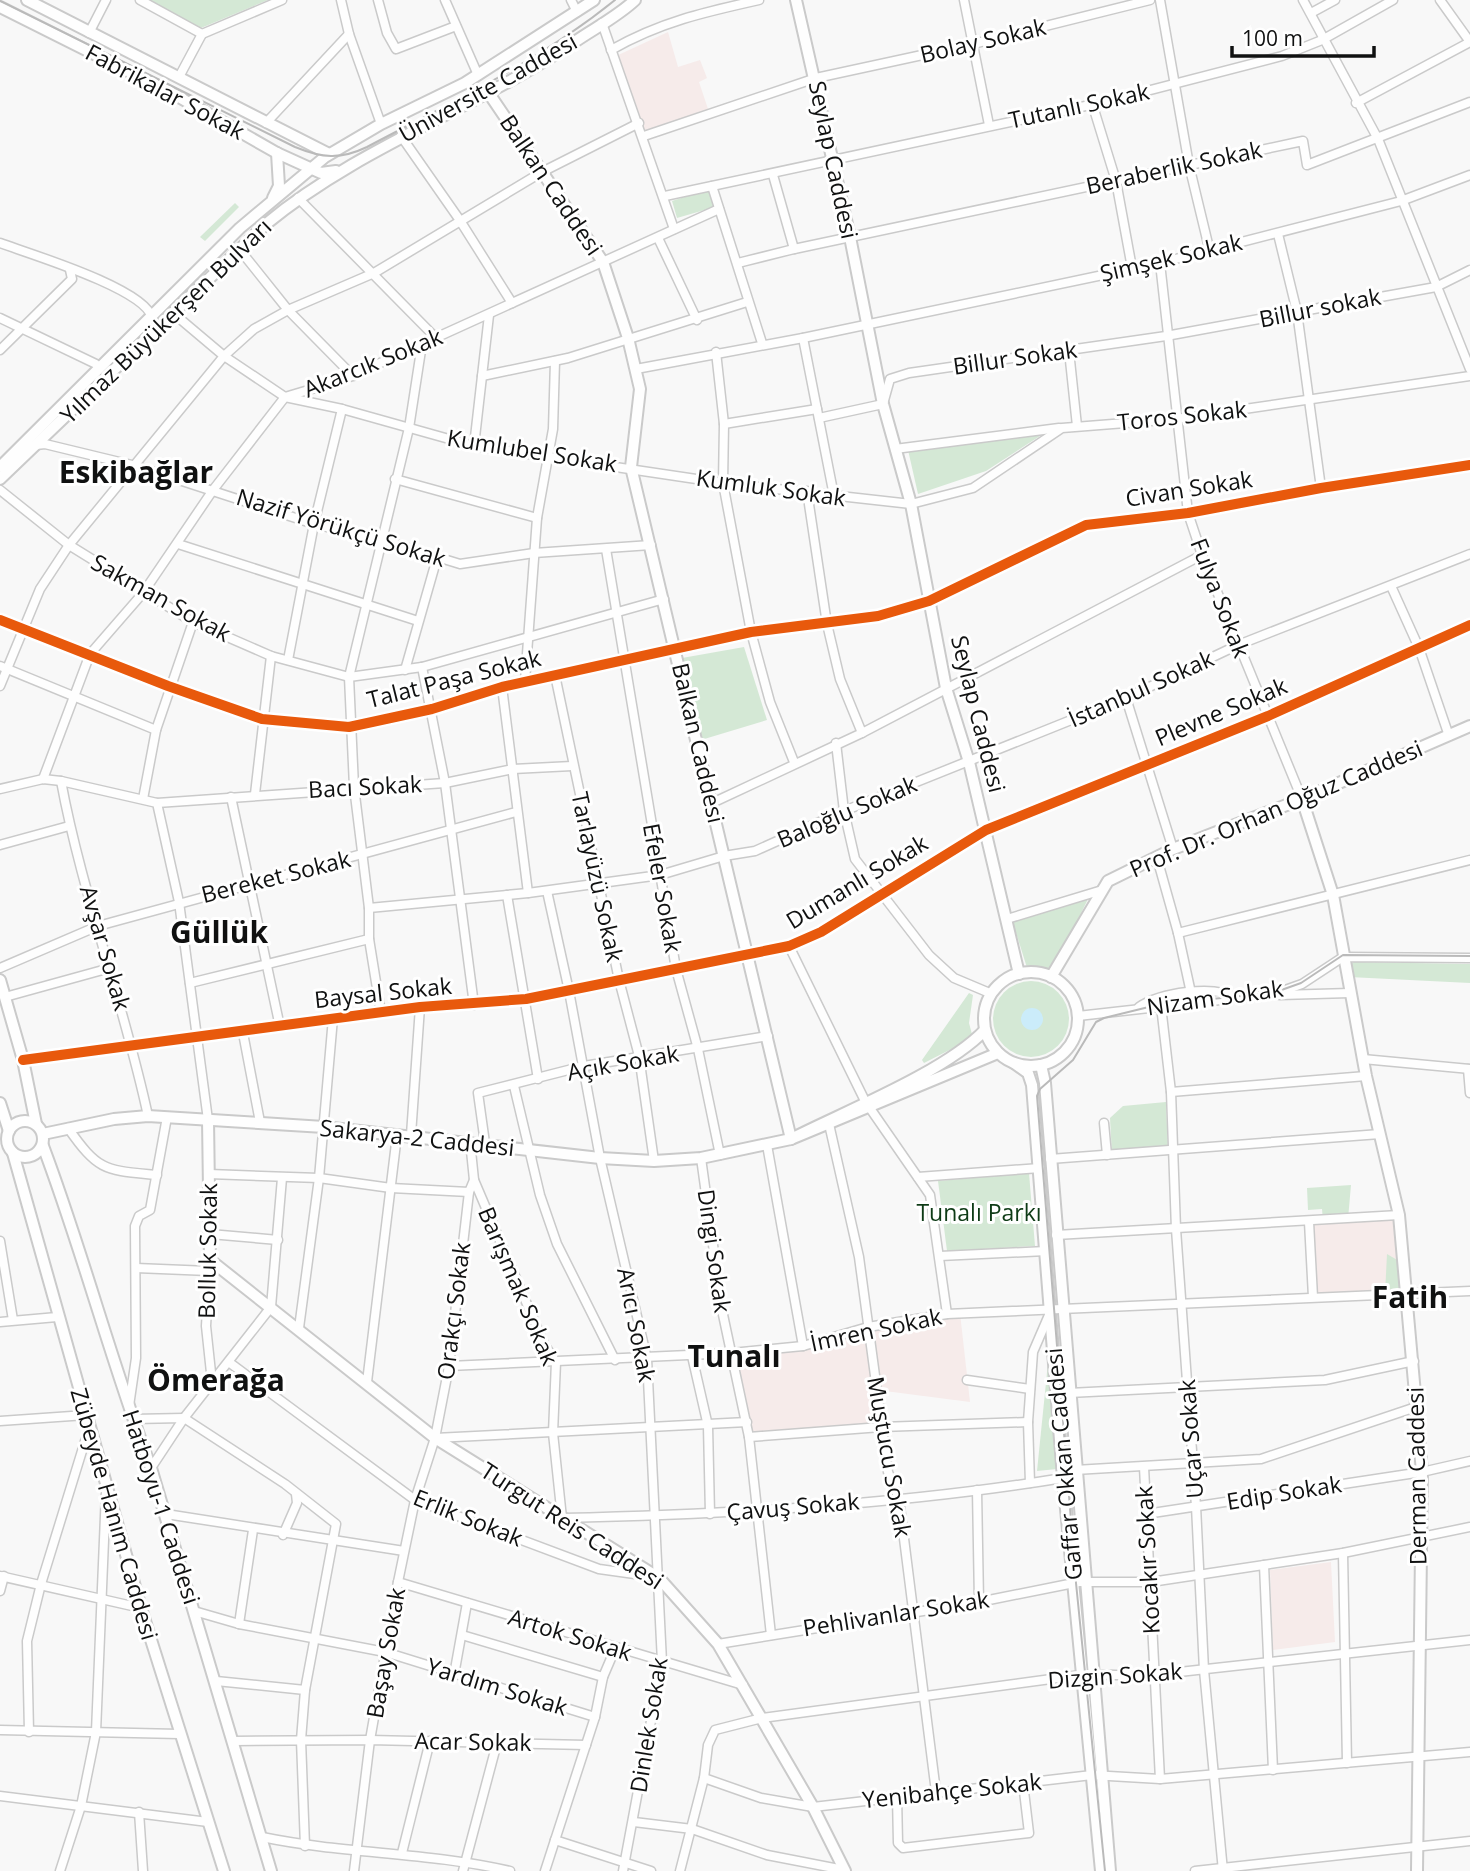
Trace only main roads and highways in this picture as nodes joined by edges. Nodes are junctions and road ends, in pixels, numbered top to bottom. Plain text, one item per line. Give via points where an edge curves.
1 (27, 0) edge
2 (594, 0) edge
3 (635, 0) edge
4 (796, 0) edge
5 (0, 7) edge
6 (488, 92) junction
7 (277, 153) junction
8 (329, 154) junction
9 (310, 169) junction
10 (333, 174) junction
11 (271, 202) junction
12 (0, 467) edge
13 (0, 479) edge
14 (1470, 726) edge
15 (1302, 799) junction
16 (1019, 974) junction
17 (1051, 977) junction
18 (0, 980) edge
19 (985, 1030) junction
20 (998, 1053) junction
21 (1014, 1063) junction
22 (1041, 1065) junction
23 (0, 1103) edge
24 (868, 1104) junction
25 (208, 1120) junction
26 (36, 1124) junction
27 (9, 1131) junction
28 (791, 1139) junction
29 (43, 1140) junction
30 (7, 1147) edge
31 (210, 1266) joint
32 (1057, 1308) junction
33 (1079, 1582) junction
34 (1096, 1775) junction
35 (844, 1870) edge
36 (224, 1871) edge
37 (271, 1871) edge
38 (1101, 1871) edge
39 (1110, 1871) edge
40 (1417, 1871) edge

1 - 8 main road, Fabrikalar Sokak
2 - 8 main road, Yılmaz Büyükerşen Bulvarı via 478,75
3 - 6 main road, Üniversite Caddesi via 546,61
4 - 16 main road, Seylap Caddesi via 883,404 911,504 946,688 969,762
5 - 7 main road, Fabrikalar Sokak via 170,92
6 - 10 main road, Üniversite Caddesi
6 - 28 main road, Balkan Caddesi via 603,262 628,338 640,389 631,467
7 - 9 main road, Fabrikalar Sokak
7 - 11 main road via 279,186
8 - 9 main road, Yılmaz Büyükerşen Bulvarı
8 - 10 main road
9 - 10 main road, Fabrikalar Sokak
9 - 11 main road, Yılmaz Büyükerşen Bulvarı
10 - 13 main road, Yılmaz Büyükerşen Bulvarı via 298,198 240,250
11 - 12 main road, Yılmaz Büyükerşen Bulvarı
14 - 15 main road, Prof. Dr. Orhan Oğuz Caddesi
15 - 17 main road, Prof. Dr. Orhan Oğuz Caddesi via 1173,849 1108,881
15 - 40 main road, Derman Caddesi via 1333,895 1366,1076 1399,1215 1422,1472
16 - 17 main road
16 - 19 main road via 992,994
17 - 22 main road via 1070,993 1078,1016 1077,1031 1061,1056
18 - 26 main road
19 - 20 main road
19 - 24 main road via 971,1045
20 - 21 main road
20 - 24 main road, Sakarya-2 Caddesi
21 - 22 main road
21 - 32 main road, Gaffar Okkan Caddesi via 1028,1073 1032,1085 1046,1251
22 - 32 main road, Gaffar Okkan Caddesi via 1051,1159
23 - 27 main road
24 - 28 main road, Sakarya-2 Caddesi
24 - 28 main road, Sakarya-2 Caddesi
25 - 28 main road, Sakarya-2 Caddesi via 324,1127 654,1161 720,1155
25 - 29 main road, Sakarya-2 Caddesi via 149,1115 68,1128
25 - 31 main road, Bolluk Sokak
26 - 27 main road via 24,1121
26 - 29 main road
27 - 30 main road
29 - 30 main road via 30,1157
29 - 37 main road, Hatboyu-1 Caddesi via 166,1514
30 - 36 main road, Zübeyde Hanım Caddesi via 141,1608
31 - 35 main road, Turgut Reis Caddesi via 299,1328 435,1438 659,1578 719,1644
32 - 33 main road, Gaffar Okkan Caddesi via 1069,1393
32 - 33 main road, Gaffar Okkan Caddesi via 1063,1478
33 - 34 main road, Gaffar Okkan Caddesi
34 - 38 main road, Gaffar Okkan Caddesi
34 - 39 main road, Gaffar Okkan Caddesi

